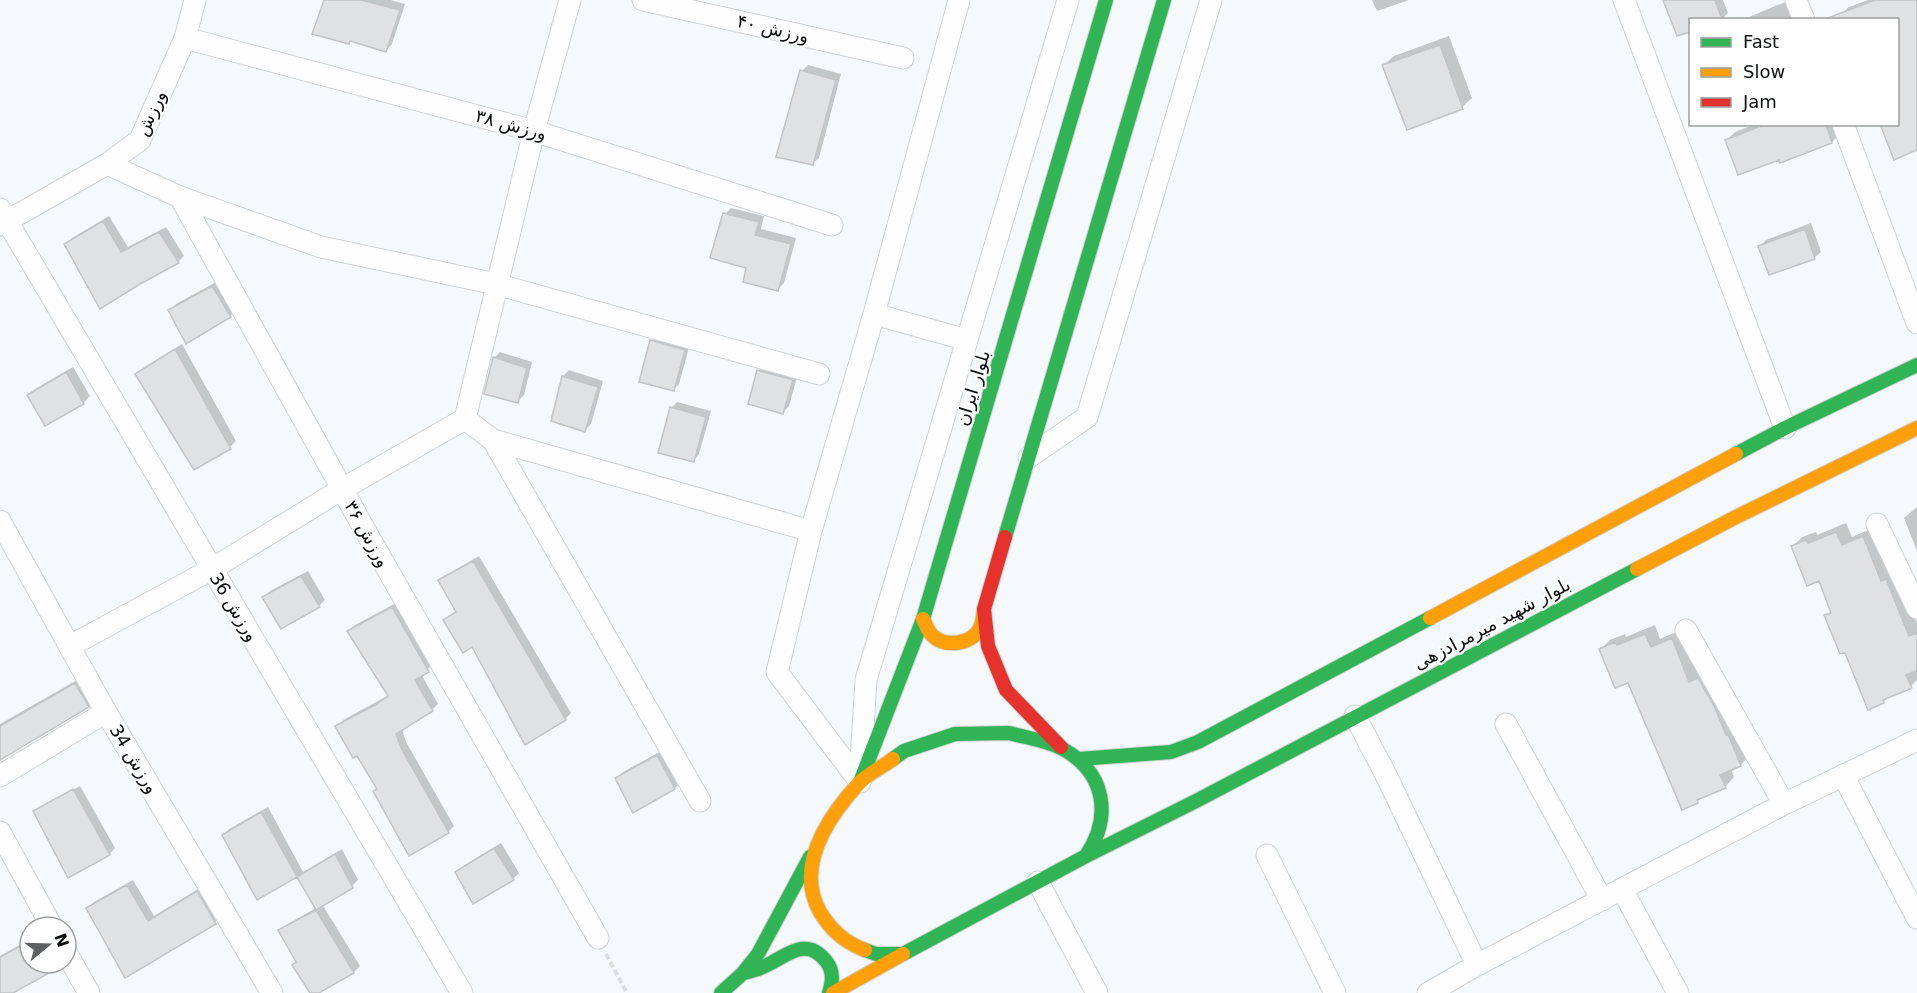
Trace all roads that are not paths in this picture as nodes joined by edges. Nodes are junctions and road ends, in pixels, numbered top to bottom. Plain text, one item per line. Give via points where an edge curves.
1 (195, 0) edge
2 (570, 0) edge
3 (643, 0) edge
4 (959, 0) edge
5 (1068, 0) edge
6 (1106, 0) edge
7 (1164, 0) edge
8 (1211, 0) edge
9 (1796, 0) edge
10 (1626, 1) edge
11 (1803, 18) edge
12 (185, 38) junction
13 (903, 57) dead end
14 (1844, 126) edge
15 (534, 131) junction
16 (107, 164) junction
17 (180, 197) junction
18 (2, 218) edge
19 (832, 225) dead end
20 (496, 284) junction
21 (874, 314) junction
22 (1917, 323) edge
23 (967, 340) junction
24 (1917, 365) edge
25 (819, 374) dead end
26 (465, 419) junction
27 (1785, 428) junction
28 (1917, 428) edge
29 (493, 440) junction
30 (1029, 457) junction
31 (342, 489) junction
32 (0, 521) edge
33 (1877, 524) dead end
34 (811, 531) junction
35 (212, 569) junction
36 (1917, 608) edge
37 (984, 609) junction
38 (923, 619) junction
39 (1686, 630) dead end
40 (70, 646) junction
41 (106, 712) junction
42 (1355, 716) junction
43 (1506, 724) dead end
44 (1917, 740) edge
45 (1061, 747) junction
46 (1079, 759) junction
47 (1843, 775) junction
48 (0, 776) edge
49 (860, 783) junction
50 (700, 801) dead end
51 (1784, 804) junction
52 (0, 832) edge
53 (814, 850) junction
54 (1267, 855) dead end
55 (1086, 856) junction
56 (1038, 882) junction
57 (1622, 889) junction
58 (1602, 900) junction
59 (45, 915) edge
60 (1917, 918) edge
61 (598, 938) road end
62 (903, 954) junction
63 (1477, 965) junction
64 (78, 974) edge
65 (742, 974) junction
66 (88, 993) edge
67 (272, 993) edge
68 (462, 993) edge
69 (721, 993) edge
70 (831, 993) edge
71 (1097, 993) edge
72 (1335, 993) edge
73 (1428, 993) edge
74 (1678, 993) edge

1 - 12 street, ورزش
2 - 15 street
3 - 13 street, ورزش ۴۰
4 - 21 street
5 - 23 street
6 - 38 main road, بلوار ایران
7 - 30 main road
8 - 30 street via 1087,417
9 - 11 street
10 - 27 street
12 - 15 street, ورزش ۳۸
12 - 16 street, ورزش via 140,140
14 - 22 street
15 - 19 street, ورزش ۳۸
15 - 20 street
16 - 17 street
16 - 18 street, ورزش
17 - 20 street via 321,247
17 - 31 street, ورزش ۳۶
18 - 35 street, ورزش 36
20 - 25 street
20 - 26 street
21 - 23 street
21 - 34 street
23 - 49 street via 866,680
24 - 27 main road, بلوار شهید میرمرادزهی
26 - 29 street
26 - 31 street
27 - 46 main road, بلوار شهید میرمرادزهی via 1198,742 1171,752
28 - 42 main road, بلوار شهید میرمرادزهی via 1734,518
29 - 34 street
29 - 50 street
30 - 37 main road
31 - 35 street
31 - 61 street, ورزش ۳۶
32 - 40 street, ورزش 34
33 - 36 street
34 - 49 street via 777,672
35 - 40 street
35 - 68 street, ورزش 36
37 - 38 main road via 980,629 973,637 953,644 934,637
37 - 45 main road via 988,646 1006,690
38 - 49 main road, بلوار ایران
39 - 51 street
40 - 41 street, ورزش 34
41 - 48 street
41 - 67 street, ورزش 34
42 - 55 main road, بلوار شهید میرمرادزهی
42 - 63 street
43 - 58 street
44 - 47 street
45 - 46 main road
45 - 49 main road via 1009,733 955,734 904,751
46 - 55 main road via 1093,775 1101,795 1102,817 1097,838
47 - 51 street
47 - 60 street
49 - 53 main road via 827,825
51 - 57 street
52 - 59 street
53 - 62 main road via 811,885 815,903 829,927 850,944 876,954
53 - 65 main road via 758,954
54 - 72 street
55 - 56 main road, بلوار شهید میرمرادزهی
56 - 62 main road, بلوار شهید میرمرادزهی
56 - 71 street
57 - 58 street
57 - 74 street
58 - 63 street
62 - 70 main road
63 - 73 street
64 - 66 street
65 - 69 main road
65 - 70 main road via 765,966 790,950 812,950 828,964

